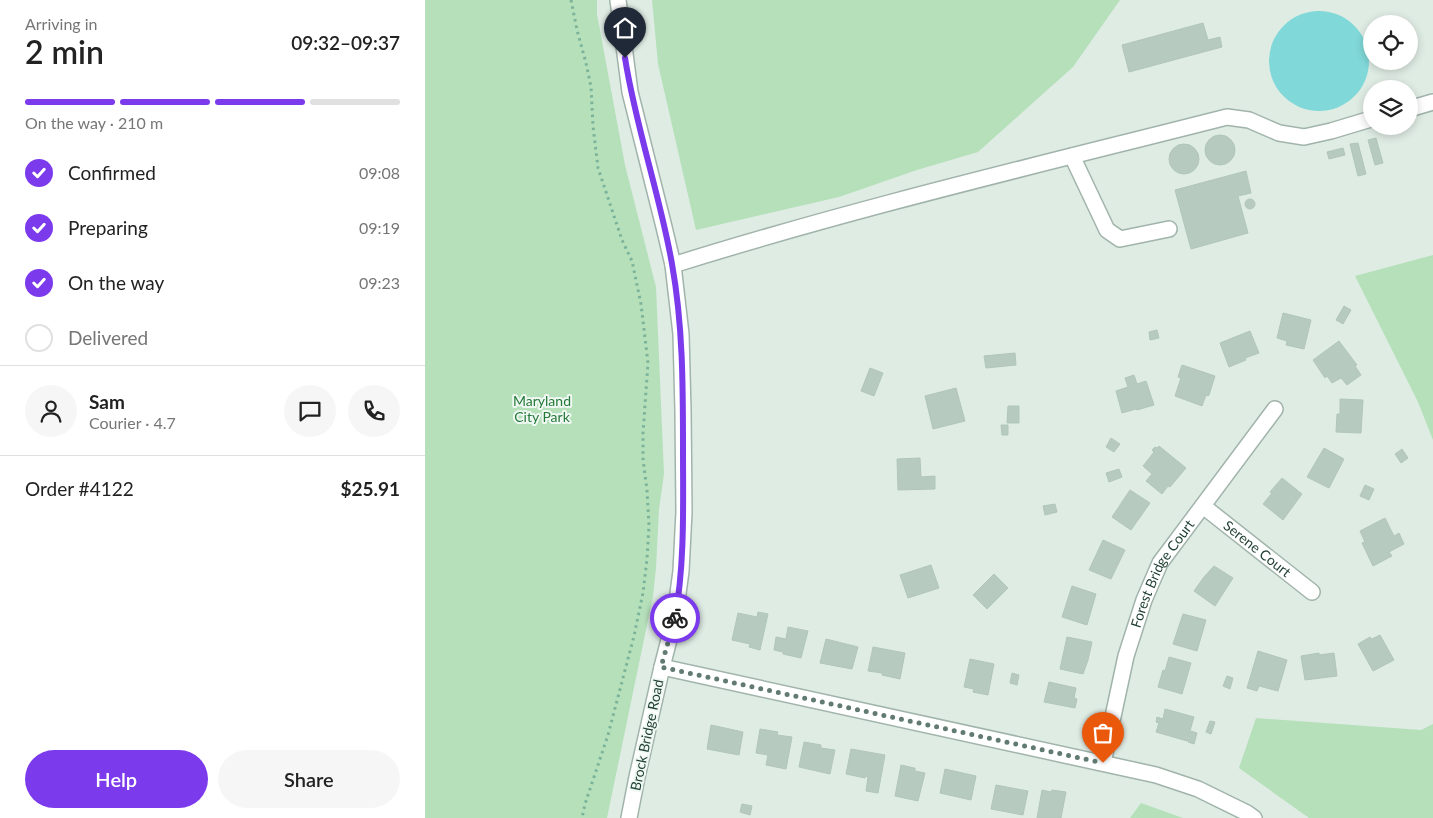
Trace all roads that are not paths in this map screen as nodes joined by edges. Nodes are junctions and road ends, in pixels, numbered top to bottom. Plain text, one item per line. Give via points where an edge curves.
1 (618, 0) edge
2 (1433, 102) edge
3 (1418, 106) edge
4 (1363, 121) edge
5 (1072, 156) junction
6 (1169, 229) dead end
7 (673, 265) junction
8 (1275, 409) dead end
9 (1203, 506) junction
10 (1312, 592) dead end
11 (661, 667) junction
12 (1103, 763) junction
13 (629, 818) edge
14 (1254, 818) edge

1 - 7 street, Brock Bridge Road via 630,92
2 - 3 street
4 - 5 street via 1304,137 1279,133 1249,120 1227,117
5 - 6 street via 1107,230 1121,240
5 - 7 street via 764,237
7 - 11 street, Brock Bridge Road via 681,334 684,512 675,616
8 - 9 street, Forest Bridge Court
9 - 10 street, Serene Court
9 - 12 street, Forest Bridge Court via 1160,563 1143,600 1126,656
11 - 12 street
11 - 13 street, Brock Bridge Road
12 - 14 street via 1198,789

